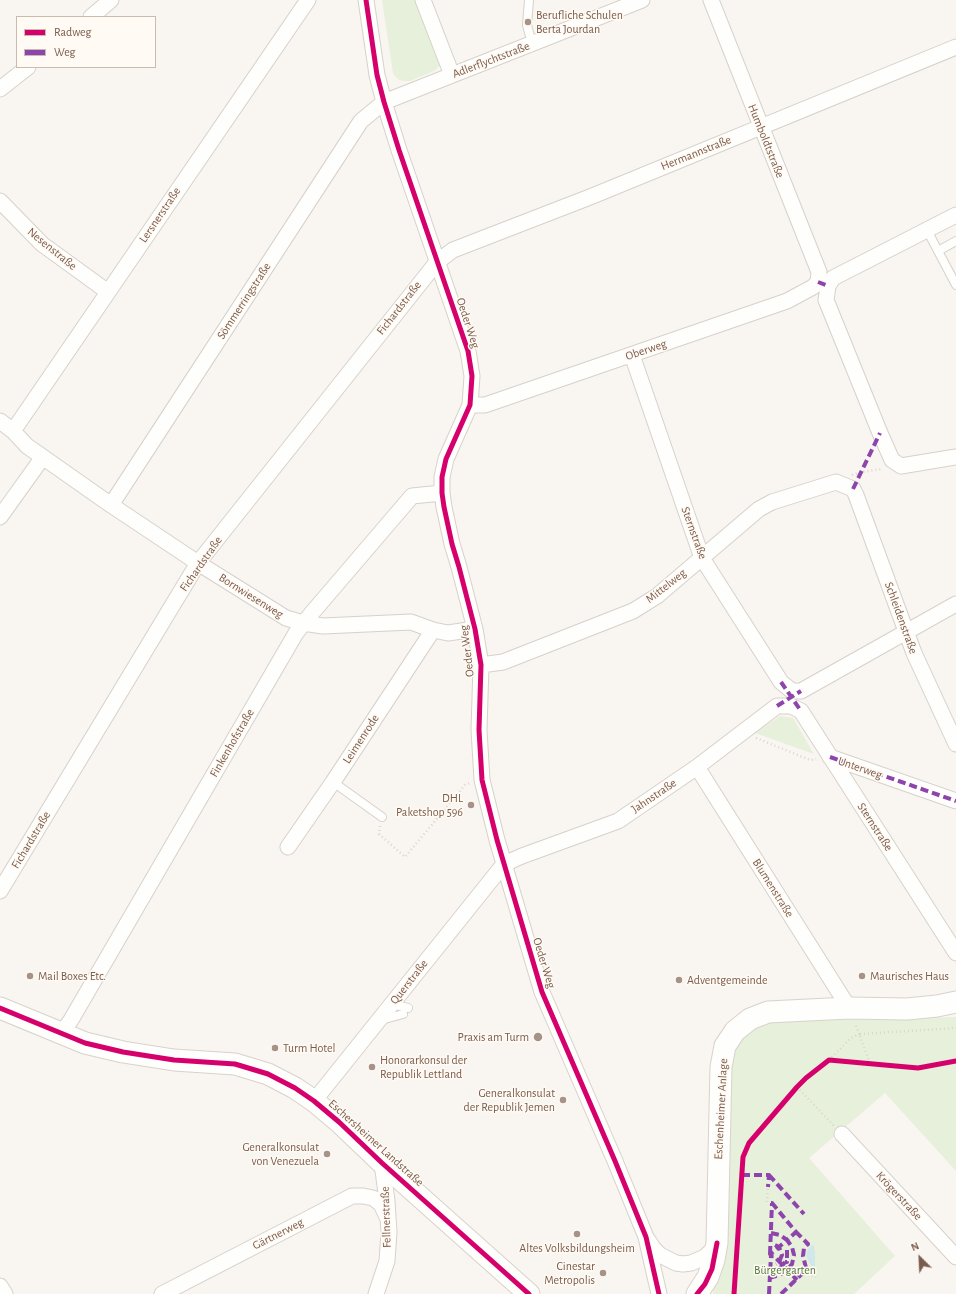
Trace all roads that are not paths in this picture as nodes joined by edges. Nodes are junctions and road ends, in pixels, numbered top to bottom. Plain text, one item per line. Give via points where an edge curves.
1 (111, 0) edge
2 (308, 0) edge
3 (366, 0) edge
4 (423, 0) edge
5 (530, 0) edge
6 (642, 0) edge
7 (711, 0) edge
8 (92, 16) edge
9 (532, 44) junction
10 (956, 47) edge
11 (27, 68) edge
12 (452, 75) junction
13 (0, 89) edge
14 (384, 102) junction
15 (761, 127) junction
16 (0, 201) edge
17 (956, 215) edge
18 (927, 230) junction
19 (956, 241) edge
20 (938, 251) junction
21 (437, 262) junction
22 (823, 284) junction
23 (956, 285) edge
24 (108, 292) junction
25 (632, 355) junction
26 (470, 405) junction
27 (0, 421) edge
28 (13, 431) junction
29 (43, 457) junction
30 (956, 457) edge
31 (853, 489) joint
32 (442, 493) junction
33 (111, 506) junction
34 (0, 517) edge
35 (702, 558) junction
36 (198, 563) junction
37 (956, 604) edge
38 (303, 624) junction
39 (476, 629) junction
40 (433, 630) junction
41 (906, 632) junction
42 (480, 665) junction
43 (791, 706) joint
44 (956, 744) edge
45 (830, 758) junction
46 (697, 767) junction
47 (333, 782) junction
48 (956, 801) edge
49 (382, 817) road end
50 (288, 847) dead end
51 (504, 864) junction
52 (0, 890) edge
53 (956, 954) edge
54 (956, 1002) edge
55 (392, 1004) junction
56 (0, 1008) edge
57 (849, 1008) junction
58 (378, 1020) junction
59 (62, 1034) junction
60 (314, 1101) junction
61 (842, 1134) road end
62 (382, 1163) junction
63 (388, 1219) junction
64 (646, 1237) junction
65 (716, 1243) junction
66 (956, 1257) edge
67 (0, 1286) edge
68 (5, 1294) edge
69 (162, 1294) edge
70 (376, 1294) edge
71 (529, 1294) edge
72 (659, 1294) edge
73 (698, 1294) edge

1 - 8 street
2 - 24 street, Lersnerstraße
3 - 14 street, Oeder Weg via 377,75
4 - 12 street
5 - 9 lane via 527,25
6 - 9 street, Adlerflychtstraße
7 - 15 street, Humboldtstraße
9 - 12 street, Adlerflychtstraße
10 - 15 street, Hermannstraße
11 - 13 street
12 - 14 street, Adlerflychtstraße
14 - 21 street, Oeder Weg
14 - 33 street, Sömmerringstraße via 361,121
15 - 21 street, Hermannstraße via 453,250
15 - 22 street, Humboldtstraße
16 - 24 street, Nesenstraße via 42,244
17 - 18 street, Oberweg
18 - 20 lane
18 - 22 street, Oberweg
19 - 20 lane
20 - 23 lane
21 - 26 street, Oeder Weg via 468,351 472,376
21 - 36 street, Fichardstraße
22 - 25 street, Oberweg via 787,301
22 - 30 street, Humboldtstraße via 826,300 892,460 901,466
24 - 28 street, Lersnerstraße
25 - 26 street, Oberweg via 485,405
25 - 35 street, Sternstraße
26 - 32 street, Oeder Weg via 446,459
27 - 28 street, Bornwiesenweg
28 - 29 street, Bornwiesenweg via 27,446
29 - 33 street, Bornwiesenweg
29 - 34 street
31 - 35 street, Mittelweg via 836,482 772,502 759,509
31 - 41 street, Schleidenstraße
32 - 38 street, Finkenhofstraße via 412,496
32 - 39 street, Oeder Weg via 452,544
33 - 36 street, Bornwiesenweg
35 - 41 street, Sternstraße via 780,682 792,691 801,691
35 - 42 street, Mittelweg via 657,596 633,611 503,662
36 - 38 street, Bornwiesenweg via 286,618
36 - 52 street, Fichardstraße
37 - 41 street
38 - 40 street, Bornwiesenweg via 323,626 411,622
38 - 59 street, Finkenhofstraße
39 - 40 street, Bornwiesenweg via 448,633
39 - 42 street, Oeder Weg
40 - 47 street, Leimenrode
41 - 44 street, Schleidenstraße
42 - 51 street, Oeder Weg via 479,730 482,780
43 - 45 street, Sternstraße via 801,711
43 - 46 street, Jahnstraße via 778,706
45 - 48 street, Unterweg
45 - 53 street, Sternstraße
46 - 51 street, Jahnstraße via 618,821
46 - 57 street, Blumenstraße
47 - 49 lane
47 - 50 street, Leimenrode
51 - 55 street, Querstraße
51 - 64 street, Oeder Weg via 542,992
54 - 57 main road, Eschenheimer Anlage via 907,1009
55 - 58 street, Querstraße
55 - 58 lane via 406,1011
56 - 59 main road, Eschersheimer Landstraße
57 - 65 main road, Eschenheimer Anlage via 759,1014 745,1022 725,1046 721,1066
58 - 60 street, Querstraße
59 - 60 main road, Eschersheimer Landstraße via 85,1043 123,1052 174,1060 236,1064 268,1074
60 - 62 main road, Eschersheimer Landstraße
61 - 66 street, Krögerstraße
62 - 63 street, Fellnerstraße
62 - 71 main road, Eschersheimer Landstraße
63 - 69 street, Gärtnerweg via 381,1204 373,1198 352,1196
63 - 70 street, Fellnerstraße via 387,1261
64 - 65 street, Oeder Weg via 660,1255 683,1264 706,1257
64 - 72 street, Oeder Weg
65 - 73 main road, Eschenheimer Anlage via 712,1269
67 - 68 street

